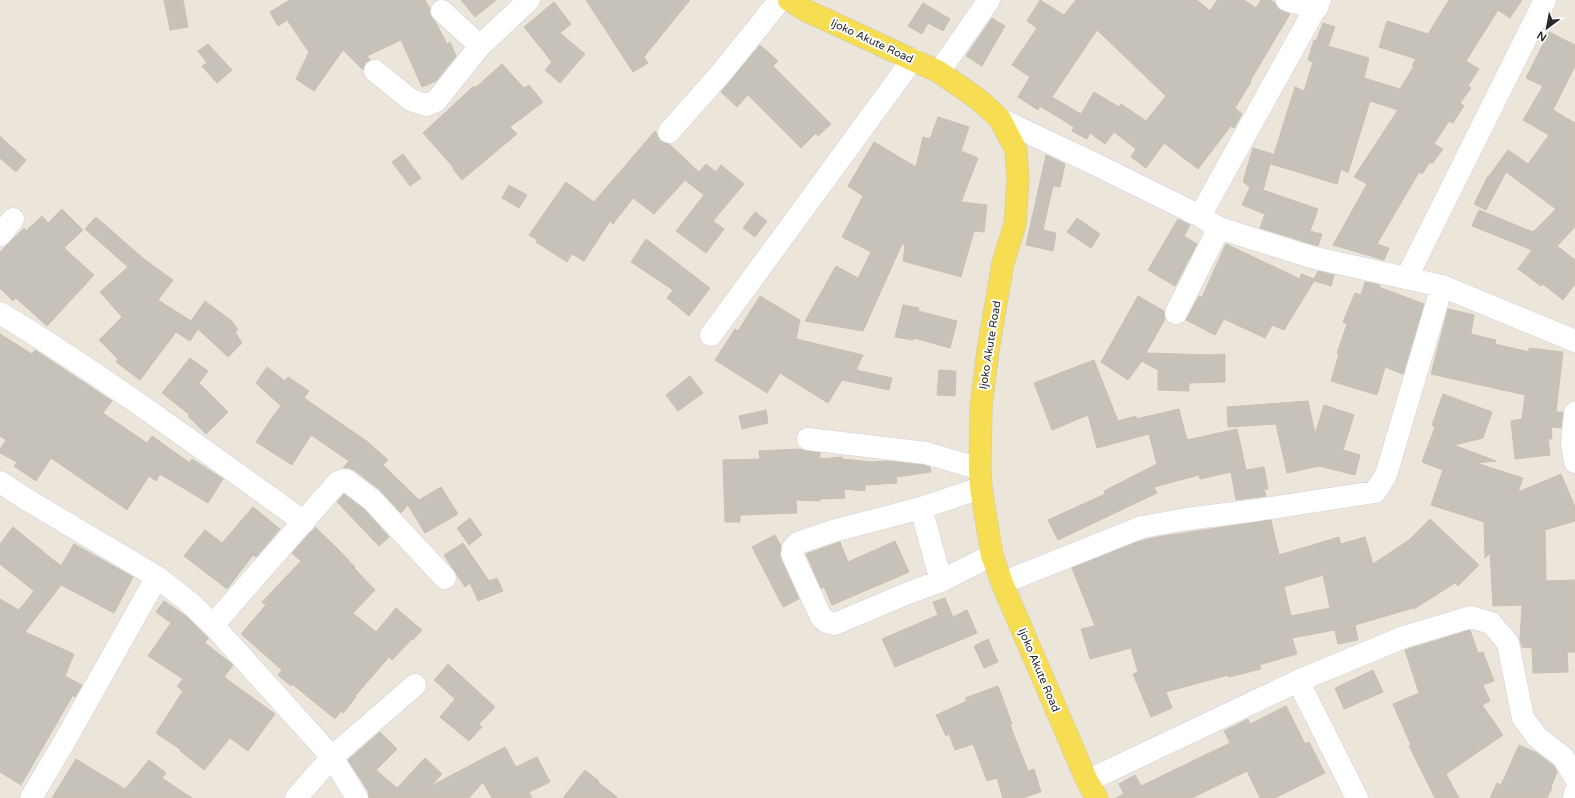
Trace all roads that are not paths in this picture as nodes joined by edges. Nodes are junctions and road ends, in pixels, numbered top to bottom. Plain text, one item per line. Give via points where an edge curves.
1 (529, 0) edge
2 (780, 0) edge
3 (989, 0) edge
4 (1287, 0) edge
5 (1545, 0) edge
6 (802, 3) edge
7 (1318, 4) edge
8 (442, 11) dead end
9 (480, 46) junction
10 (913, 59) junction
11 (375, 71) dead end
12 (939, 72) junction
13 (1000, 119) junction
14 (668, 132) dead end
15 (1200, 216) junction
16 (1219, 228) junction
17 (1407, 277) junction
18 (1442, 286) junction
19 (0, 313) edge
20 (1176, 313) dead end
21 (711, 335) dead end
22 (1575, 341) edge
23 (1575, 413) edge
24 (808, 439) dead end
25 (1575, 462) edge
26 (981, 479) junction
27 (0, 482) edge
28 (921, 508) junction
29 (304, 522) junction
30 (992, 555) junction
31 (157, 577) junction
32 (446, 578) dead end
33 (941, 580) junction
34 (1002, 583) junction
35 (213, 625) junction
36 (1298, 681) junction
37 (415, 685) dead end
38 (332, 757) junction
39 (1575, 777) edge
40 (1092, 789) edge
41 (1575, 793) edge
42 (31, 798) edge
43 (296, 798) edge
44 (358, 798) edge
45 (1357, 798) edge
46 (1574, 798) edge

1 - 9 street
2 - 14 street via 722,72
3 - 12 street
4 - 7 street
5 - 17 street
6 - 10 main road, Ijoko Akute Road
7 - 15 street
8 - 9 street
9 - 11 street via 436,101 426,105 410,100
10 - 12 main road, Ijoko Akute Road
10 - 21 street
12 - 13 main road, Ijoko Akute Road via 978,99
13 - 15 street
13 - 26 main road, Ijoko Akute Road via 1016,150 1018,179 1015,224 1003,263 988,350 981,407
15 - 16 street
16 - 17 street via 1311,257
16 - 20 street
17 - 18 street
18 - 22 street
18 - 34 street via 1386,475 1375,492 1187,518 1142,527
19 - 29 street via 140,405
23 - 25 street via 1572,443
24 - 26 street via 926,453
26 - 28 street
26 - 30 main road, Ijoko Akute Road
27 - 31 street
28 - 33 street
28 - 33 street via 798,543 792,554 821,617 835,624
29 - 32 street via 338,482 346,480 372,500
29 - 35 street
30 - 33 street
30 - 34 main road, Ijoko Akute Road
31 - 35 street via 188,600
31 - 42 street
34 - 40 main road, Ijoko Akute Road
35 - 38 street
36 - 39 street via 1442,624 1471,617 1491,623 1508,643 1524,718 1538,738 1563,757
36 - 40 street
36 - 45 street
37 - 38 street
38 - 43 street
38 - 44 street
41 - 46 street

